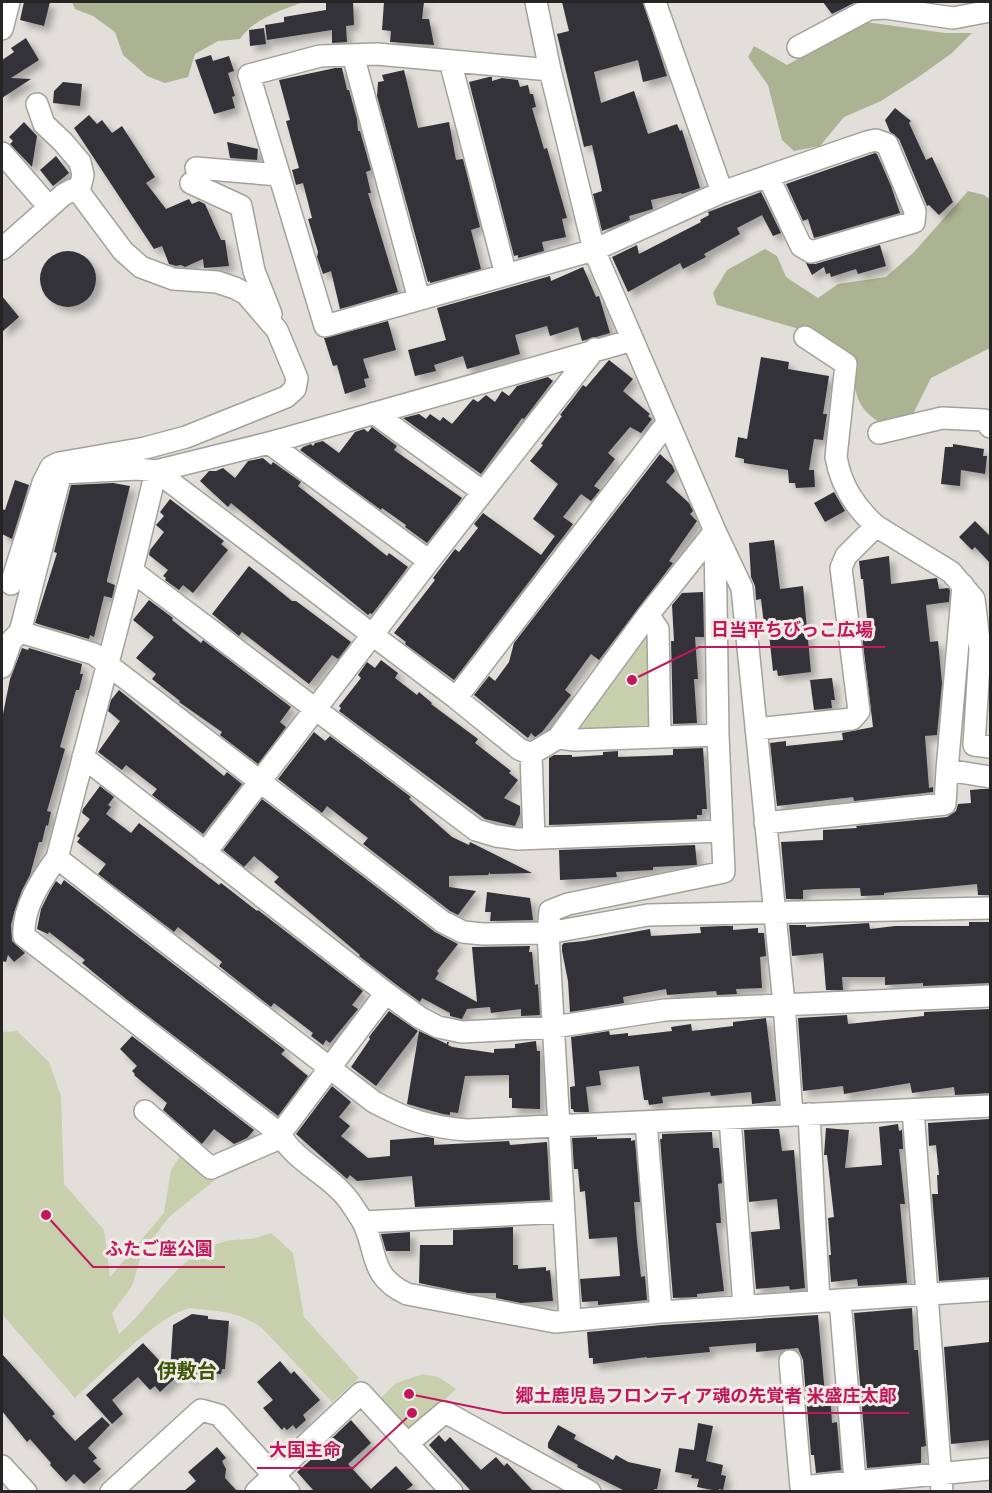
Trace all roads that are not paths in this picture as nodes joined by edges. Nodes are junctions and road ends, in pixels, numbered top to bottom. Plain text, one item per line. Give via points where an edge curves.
1 (9, 2) edge
2 (536, 2) edge
3 (655, 2) edge
4 (990, 11) edge
5 (2, 29) edge
6 (798, 47) dead end
7 (353, 55) junction
8 (450, 61) junction
9 (550, 70) junction
10 (37, 104) dead end
11 (2, 153) edge
12 (279, 175) junction
13 (768, 176) junction
14 (79, 192) junction
15 (722, 192) junction
16 (49, 207) junction
17 (2, 249) edge
18 (594, 250) junction
19 (506, 275) junction
20 (419, 299) junction
21 (277, 330) junction
22 (805, 337) dead end
23 (633, 340) junction
24 (595, 349) junction
25 (374, 413) junction
26 (668, 422) junction
27 (990, 427) edge
28 (879, 433) dead end
29 (269, 443) junction
30 (60, 468) junction
31 (156, 471) junction
32 (483, 492) junction
33 (876, 526) junction
34 (715, 531) junction
35 (429, 561) junction
36 (132, 571) junction
37 (11, 584) dead end
38 (963, 585) junction
39 (648, 615) junction
40 (20, 633) junction
41 (372, 635) junction
42 (107, 664) junction
43 (2, 667) edge
44 (456, 698) junction
45 (316, 710) junction
46 (756, 729) junction
47 (718, 735) junction
48 (660, 736) junction
49 (558, 738) junction
50 (990, 747) edge
51 (531, 754) junction
52 (83, 757) junction
53 (947, 770) junction
54 (990, 777) edge
55 (259, 782) junction
56 (765, 823) junction
57 (721, 831) junction
58 (534, 838) junction
59 (205, 853) junction
60 (57, 858) junction
61 (990, 908) edge
62 (774, 912) junction
63 (548, 933) junction
64 (386, 993) junction
65 (990, 996) edge
66 (784, 1004) junction
67 (554, 1027) junction
68 (330, 1067) junction
69 (990, 1106) edge
70 (913, 1110) junction
71 (144, 1111) dead end
72 (800, 1115) junction
73 (730, 1118) junction
74 (646, 1122) junction
75 (559, 1126) junction
76 (280, 1134) junction
77 (564, 1212) junction
78 (363, 1222) junction
79 (990, 1290) edge
80 (927, 1294) junction
81 (840, 1300) junction
82 (819, 1301) junction
83 (744, 1306) junction
84 (660, 1312) junction
85 (570, 1320) junction
86 (790, 1361) dead end
87 (407, 1444) junction
88 (2, 1466) edge
89 (990, 1468) edge
90 (273, 1474) junction
91 (942, 1482) edge
92 (855, 1486) edge
93 (26, 1491) edge
94 (111, 1491) edge
95 (256, 1491) edge
96 (290, 1491) edge
97 (452, 1491) edge
98 (590, 1491) edge

1 - 5 street
2 - 9 street
3 - 15 street
4 - 6 street via 953,18 869,9
7 - 8 street
7 - 12 street via 320,56 249,75
7 - 20 street
8 - 9 street
8 - 19 street
9 - 18 street
10 - 14 street via 44,124 80,162 83,175
11 - 16 street
12 - 20 street via 325,326
12 - 21 street via 194,175 241,206 254,271
13 - 13 street via 801,246 811,252 914,222 915,212 886,144 876,140
13 - 15 street
14 - 16 street via 72,190
14 - 21 street via 123,251 141,267 173,279 217,282 235,288 246,294
15 - 18 street
16 - 17 street
18 - 19 street
18 - 23 street
19 - 20 street
21 - 30 street via 297,378 295,389 286,397 186,437
22 - 33 street via 846,364 836,457 843,486 859,511
23 - 24 street
23 - 26 street
24 - 25 street
24 - 32 street
25 - 29 street
25 - 32 street
26 - 34 street
26 - 44 street
27 - 28 street via 984,420 942,418
29 - 31 street
29 - 35 street
30 - 31 street
30 - 37 street via 51,467 43,483
30 - 40 street
31 - 36 street
31 - 41 street
32 - 35 street
33 - 38 street via 951,572
33 - 46 street via 846,556 842,568 859,711 852,719
34 - 39 street
34 - 46 street via 742,588
34 - 47 street
35 - 41 street
36 - 42 street
36 - 45 street
38 - 50 street via 974,599 980,650 974,745
38 - 53 street
39 - 48 street via 658,629
39 - 49 street
40 - 42 street via 94,654
40 - 43 street via 11,641
41 - 44 street
41 - 45 street
42 - 52 street
42 - 55 street
44 - 51 street via 519,749
45 - 55 street
45 - 58 street via 476,830 496,836
46 - 56 street
47 - 48 street
47 - 57 street
48 - 49 street
49 - 51 street
51 - 58 street
52 - 59 street
52 - 60 street
53 - 54 street
53 - 56 street via 945,804
55 - 59 street
55 - 63 street via 462,932
56 - 62 street
57 - 58 street
57 - 63 street via 724,872 568,904 550,911
59 - 64 street
60 - 68 street
60 - 76 street via 38,885 23,925 24,936
61 - 62 street
62 - 63 street via 648,915
62 - 66 street
63 - 67 street
64 - 67 street via 438,1027 462,1032
64 - 68 street
65 - 66 street
66 - 67 street via 665,1010
66 - 72 street
67 - 75 street
68 - 75 street via 374,1102 423,1125 467,1130
68 - 76 street
69 - 70 street
70 - 72 street
70 - 80 street
71 - 76 street via 211,1168 273,1141
72 - 73 street
72 - 82 street
73 - 74 street
73 - 83 street
74 - 75 street
74 - 84 street
75 - 77 street
76 - 78 street via 286,1145 338,1187
77 - 78 street
77 - 85 street
78 - 85 street via 383,1278 407,1294 544,1321
79 - 80 street
80 - 81 street
80 - 91 street
81 - 82 street
81 - 92 street
82 - 83 street
83 - 84 street
84 - 85 street
86 - 92 street via 801,1486
87 - 90 street via 361,1393
87 - 97 street
87 - 98 street via 445,1412
88 - 93 street
89 - 91 street
90 - 94 street via 219,1415 201,1410
90 - 95 street
90 - 96 street
91 - 92 street

